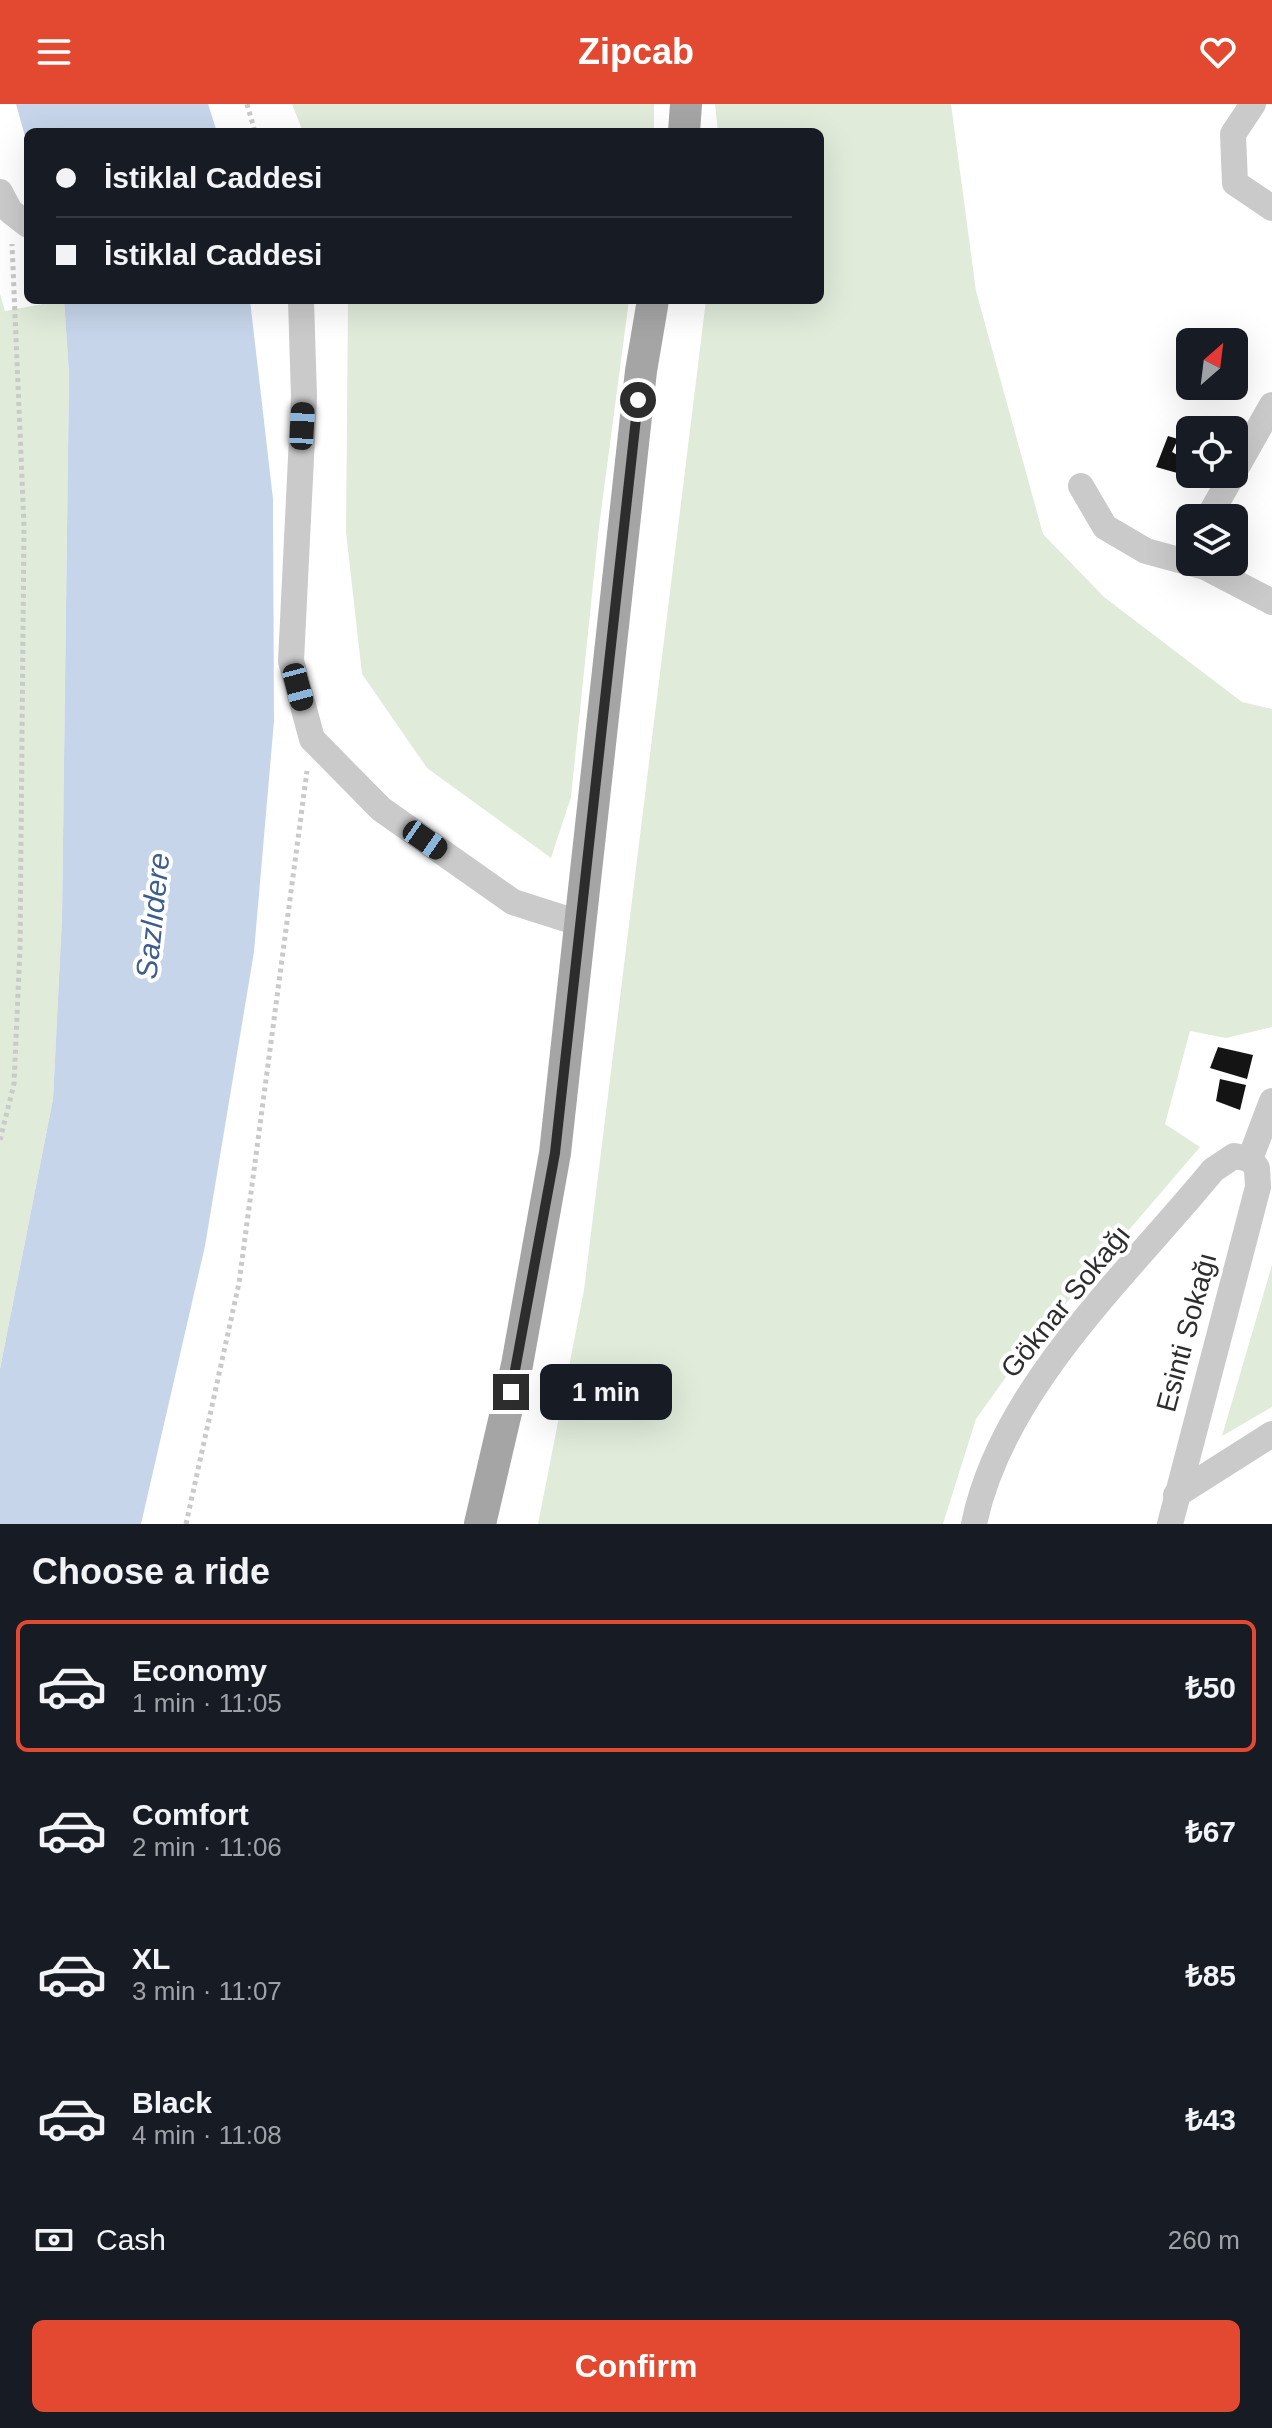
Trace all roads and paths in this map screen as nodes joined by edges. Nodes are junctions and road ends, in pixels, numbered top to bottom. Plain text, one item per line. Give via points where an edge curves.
1 (247, 104) edge
2 (686, 104) edge
3 (1253, 104) edge
4 (254, 128) edge
5 (684, 128) edge
6 (1272, 208) edge
7 (13, 210) edge
8 (301, 304) edge
9 (652, 304) edge
10 (1272, 405) edge
11 (1248, 448) edge
12 (1081, 486) dead end
13 (1176, 558) edge
14 (1226, 576) edge
15 (1272, 602) edge
16 (312, 739) junction
17 (582, 924) junction
18 (1272, 1101) edge
19 (0, 1140) edge
20 (1250, 1159) junction
21 (1272, 1434) edge
22 (1176, 1495) junction
23 (186, 1524) edge
24 (480, 1524) edge
25 (974, 1524) edge
26 (1170, 1524) edge

1 - 4 path
2 - 5 main road
3 - 6 street via 1233,134 1235,183
7 - 19 path via 24,526 18,978 14,1084
8 - 16 street via 304,397 291,661
9 - 17 main road
10 - 11 street
12 - 13 street via 1105,527 1146,551
14 - 15 street
16 - 17 street via 381,809 513,902
16 - 23 path via 239,1283
17 - 24 main road via 552,1168 517,1365
18 - 20 street
20 - 22 street, Esinti Sokağı via 1257,1168 1258,1187
20 - 25 street, Göknar Sokağı via 1234,1156 1213,1170 1083,1321 1023,1404 978,1503
21 - 22 street
22 - 26 street, Esinti Sokağı

